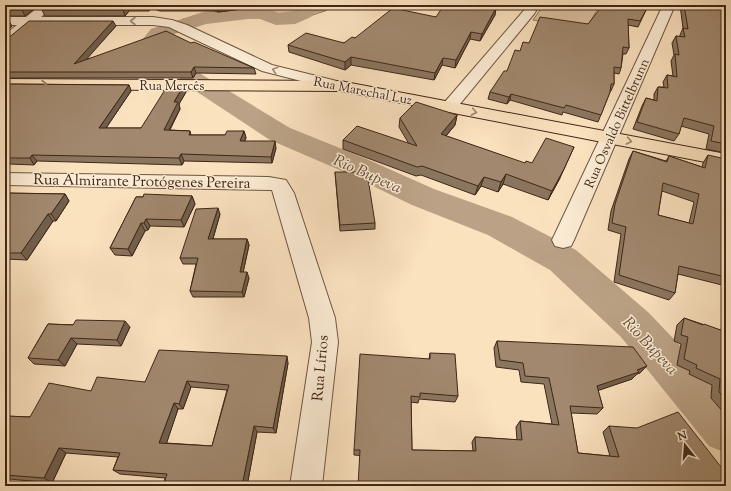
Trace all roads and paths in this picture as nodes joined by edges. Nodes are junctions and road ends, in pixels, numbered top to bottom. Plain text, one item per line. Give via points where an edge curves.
1 (48, 5) edge
2 (669, 5) edge
3 (530, 11) dead end
4 (5, 21) edge
5 (29, 21) junction
6 (5, 41) edge
7 (5, 84) edge
8 (340, 86) junction
9 (449, 107) junction
10 (610, 137) junction
11 (726, 160) edge
12 (5, 179) edge
13 (279, 185) joint
14 (563, 240) dead end
15 (306, 486) edge

1 - 5 street
2 - 10 street, Rua Osvaldo Bittelbrunn
3 - 9 street
4 - 5 street, Rua Marechal Luz
5 - 6 street
8 -> 5 street, Rua Marechal Luz via 267,68 177,26 153,22
7 -> 8 main road, Rua Mercês
8 - 9 main road, Rua Marechal Luz
9 -> 10 main road, Rua Marechal Luz
10 -> 11 main road, Rua Marechal Luz
10 - 14 street, Rua Osvaldo Bittelbrunn
12 - 13 street, Rua Almirante Protógenes Pereira
13 - 15 street, Rua Lírios via 284,192 322,318 325,342

